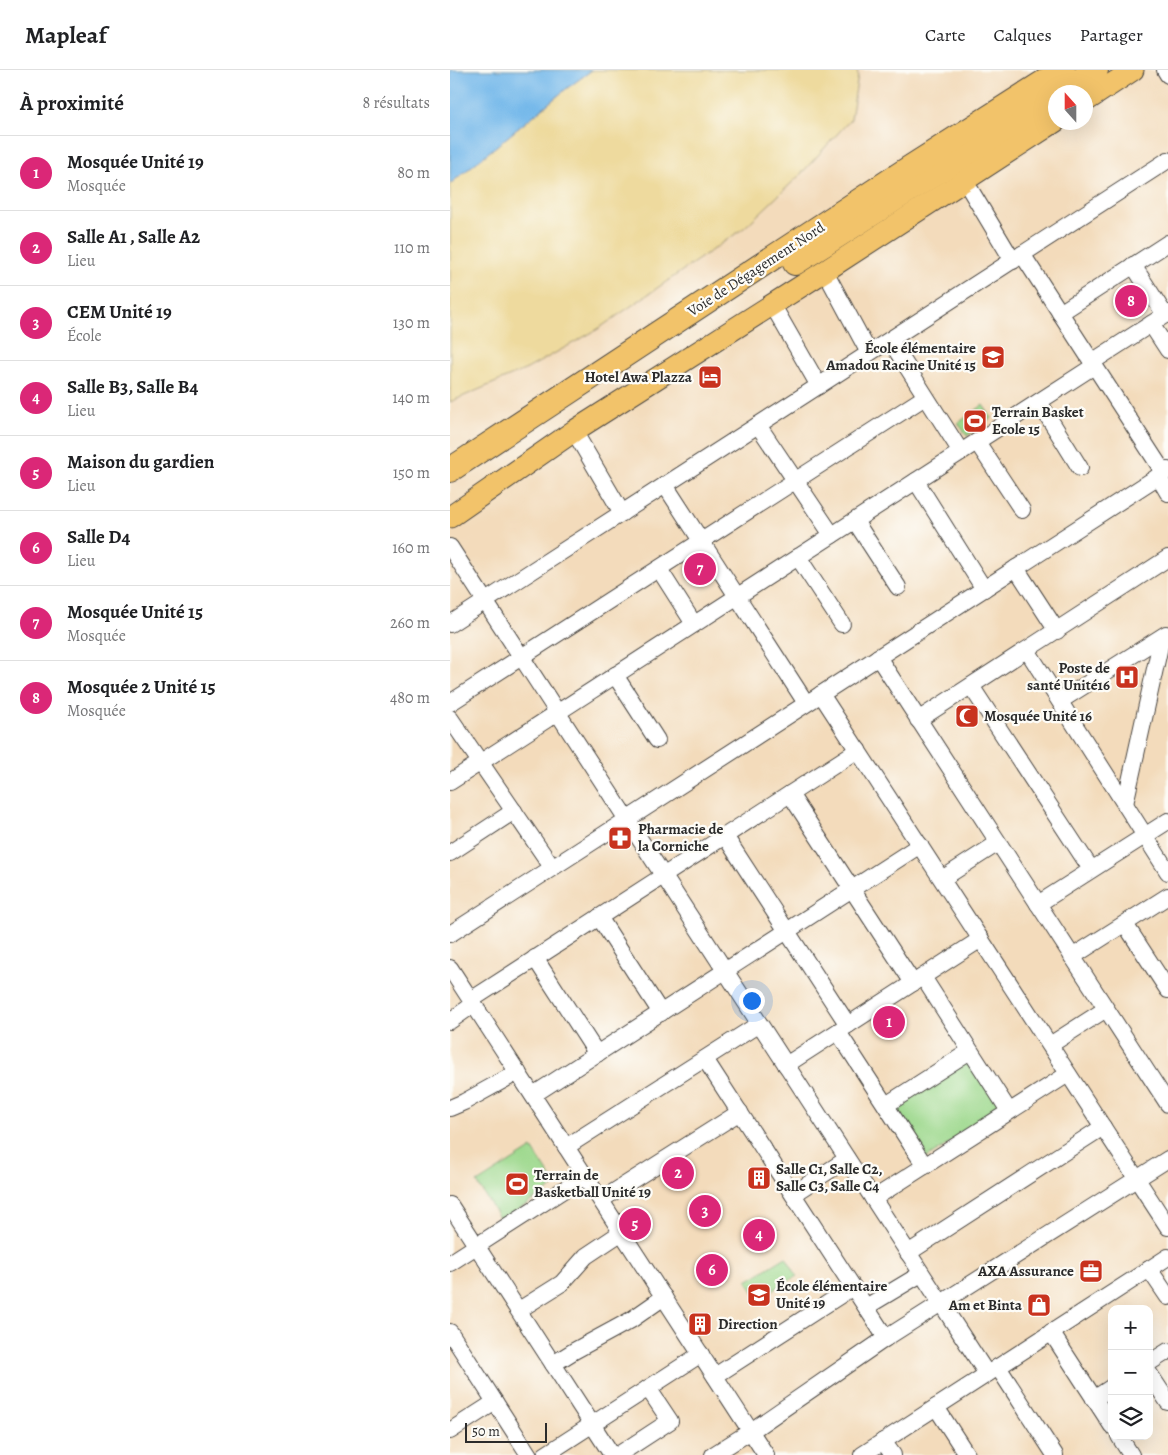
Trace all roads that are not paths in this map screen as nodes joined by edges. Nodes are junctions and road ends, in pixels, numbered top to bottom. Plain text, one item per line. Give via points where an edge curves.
1 (1063, 70) edge
2 (1096, 70) edge
3 (1133, 70) edge
4 (1165, 70) edge
5 (1168, 75) edge
6 (1071, 85) edge
7 (1093, 96) edge
8 (1048, 101) edge
9 (1048, 126) edge
10 (1168, 160) edge
11 (965, 180) junction
12 (1168, 243) edge
13 (1017, 258) junction
14 (1133, 265) junction
15 (825, 271) junction
16 (772, 304) junction
17 (1060, 313) junction
18 (1167, 314) edge
19 (1151, 324) junction
20 (890, 340) junction
21 (1168, 350) edge
22 (869, 353) junction
23 (1093, 364) junction
24 (819, 386) junction
25 (925, 397) junction
26 (1039, 402) junction
27 (758, 425) junction
28 (574, 431) junction
29 (977, 442) junction
30 (961, 452) junction
31 (1080, 468) dead end
32 (450, 470) edge
33 (1163, 473) edge
34 (795, 480) junction
35 (916, 481) junction
36 (665, 485) junction
37 (450, 488) edge
38 (1168, 492) edge
39 (1022, 510) dead end
40 (622, 513) junction
41 (450, 518) edge
42 (855, 520) junction
43 (832, 535) junction
44 (701, 541) junction
45 (450, 547) edge
46 (798, 557) junction
47 (1168, 558) edge
48 (1016, 568) junction
49 (658, 569) junction
50 (898, 587) dead end
51 (984, 589) junction
52 (737, 596) junction
53 (485, 602) junction
54 (450, 624) edge
55 (694, 624) junction
56 (842, 624) dead end
57 (1057, 631) junction
58 (1165, 635) edge
59 (1028, 650) junction
60 (878, 657) junction
61 (521, 658) junction
62 (615, 676) junction
63 (971, 686) junction
64 (821, 694) junction
65 (1060, 701) junction
66 (806, 703) junction
67 (450, 704) edge
68 (557, 713) junction
69 (450, 718) edge
70 (918, 720) junction
71 (657, 740) dead end
72 (858, 750) junction
73 (480, 762) junction
74 (450, 782) edge
75 (790, 794) junction
76 (1125, 804) junction
77 (514, 811) junction
78 (626, 820) junction
79 (1168, 821) edge
80 (725, 836) junction
81 (1144, 836) junction
82 (998, 843) junction
83 (920, 846) junction
84 (450, 853) edge
85 (552, 867) junction
86 (1091, 869) junction
87 (1168, 872) edge
88 (663, 876) junction
89 (942, 879) junction
90 (852, 889) junction
91 (1168, 896) edge
92 (1038, 904) junction
93 (599, 917) junction
94 (1125, 924) junction
95 (787, 931) junction
96 (450, 934) edge
97 (981, 940) junction
98 (1072, 957) junction
99 (535, 958) junction
100 (450, 968) edge
101 (725, 971) junction
102 (918, 980) junction
103 (1168, 990) edge
104 (472, 1002) junction
105 (1106, 1009) junction
106 (661, 1013) junction
107 (450, 1021) edge
108 (759, 1024) junction
109 (843, 1028) junction
110 (1050, 1045) junction
111 (970, 1051) junction
112 (597, 1054) junction
113 (705, 1059) junction
114 (786, 1066) junction
115 (518, 1072) junction
116 (1068, 1074) junction
117 (1165, 1094) edge
118 (533, 1095) junction
119 (886, 1105) junction
120 (450, 1108) edge
121 (1009, 1111) junction
122 (740, 1112) junction
123 (1103, 1127) junction
124 (566, 1147) junction
125 (1168, 1158) edge
126 (847, 1159) junction
127 (925, 1166) junction
128 (585, 1176) junction
129 (1136, 1179) junction
130 (793, 1194) junction
131 (873, 1199) junction
132 (601, 1200) junction
133 (450, 1205) edge
134 (1168, 1228) edge
135 (622, 1232) junction
136 (476, 1246) junction
137 (908, 1253) junction
138 (1168, 1257) edge
139 (450, 1262) edge
140 (1149, 1269) junction
141 (921, 1274) junction
142 (853, 1287) junction
143 (664, 1297) junction
144 (1168, 1297) edge
145 (940, 1303) junction
146 (866, 1307) junction
147 (518, 1310) junction
148 (450, 1332) edge
149 (1051, 1332) junction
150 (886, 1338) junction
151 (1168, 1351) edge
152 (701, 1354) junction
153 (1153, 1360) edge
154 (553, 1364) junction
155 (992, 1371) junction
156 (715, 1376) junction
157 (1153, 1379) edge
158 (648, 1388) junction
159 (1108, 1390) edge
160 (1094, 1399) junction
161 (495, 1402) junction
162 (1168, 1402) edge
163 (936, 1407) junction
164 (1108, 1420) edge
165 (592, 1425) junction
166 (751, 1431) junction
167 (450, 1432) edge
168 (1122, 1440) edge
169 (883, 1441) junction
170 (529, 1455) edge
171 (546, 1455) edge
172 (612, 1455) edge
173 (618, 1455) edge
174 (713, 1455) edge
175 (766, 1455) edge
176 (862, 1455) edge
177 (893, 1455) edge
178 (967, 1455) edge
179 (1055, 1455) edge
180 (1131, 1455) edge

1 - 32 highway, Voie de Dégagement Nord
2 - 6 highway
3 - 7 main road
4 - 5 street
8 - 37 highway, Voie de Dégagement Nord via 564,410
9 - 11 main road
10 - 13 street
11 - 13 street
11 - 15 main road
12 - 14 street
13 - 17 street
13 - 20 street
14 - 17 street
14 - 18 street
15 - 16 main road
15 - 22 street
16 - 24 street
16 - 28 main road
17 - 23 street
18 - 19 street
19 - 21 street
19 - 23 street
20 - 22 street
20 - 25 street
22 - 24 street
23 - 26 street
23 - 33 street
24 - 27 street
25 - 30 street
25 - 34 street
26 - 29 street
26 - 31 street
27 - 34 street
27 - 36 street
28 - 40 street
28 - 41 main road
29 - 30 street
29 - 39 street
30 - 35 street
33 - 38 street
33 - 48 street
34 - 43 street
34 - 44 street
35 - 42 street
35 - 51 street
36 - 40 street
36 - 44 street
40 - 53 street
42 - 43 street
42 - 50 street
43 - 46 street
44 - 49 street
44 - 52 street
45 - 53 street
46 - 52 street
46 - 56 street
47 - 57 street
48 - 51 street
48 - 57 street
49 - 55 street
49 - 61 street
51 - 60 street
52 - 55 street
52 - 66 street
53 - 54 street
53 - 61 street
55 - 62 street
57 - 59 street
58 - 65 street
58 - 76 street
59 - 63 street
59 - 65 street
60 - 64 street
60 - 70 street
61 - 67 street
61 - 68 street
62 - 68 street
62 - 71 street
63 - 70 street
63 - 86 street
64 - 66 street
64 - 72 street
65 - 76 street
66 - 78 street
68 - 73 street
68 - 78 street
69 - 73 street
70 - 82 street
72 - 75 street
72 - 83 street
73 - 74 street
73 - 77 street
75 - 80 street
75 - 90 street
76 - 81 street
77 - 84 street
77 - 85 street
78 - 85 street
78 - 88 street
79 - 81 street
80 - 88 street
80 - 95 street
81 - 86 street
81 - 87 street
82 - 89 street
82 - 92 street
83 - 89 street
83 - 90 street
85 - 96 street
86 - 92 street
88 - 93 street
88 - 101 street
89 - 97 street
90 - 95 street
90 - 102 street
91 - 94 street
92 - 98 street
93 - 99 street
93 - 106 street
94 - 98 street
94 - 103 street
95 - 101 street
95 - 109 street
97 - 102 street
97 - 110 street
98 - 105 street
99 - 104 street
99 - 112 street
100 - 104 street
101 - 106 street
101 - 108 street
102 - 109 street
102 - 111 street
104 - 107 street
104 - 115 street
105 - 110 street
105 - 117 street
106 - 112 street
108 - 113 street
108 - 114 street
109 - 114 street
109 - 119 street
110 - 116 street
111 - 119 street
111 - 121 street
112 - 118 street
113 - 122 street
113 - 124 street
114 - 126 street
115 - 118 street
115 - 120 street
116 - 121 street
116 - 123 street
118 - 124 street
119 - 127 street
121 - 127 street
122 - 130 street
122 - 132 street
123 - 129 street
123 - 137 street
124 - 128 street
125 - 129 street
126 - 130 street
126 - 131 street
127 - 131 street
128 - 132 street
128 - 136 street
129 - 134 street
129 - 145 street
130 - 142 street
131 - 137 street
132 - 135 street
133 - 136 street
135 - 143 street
135 - 147 street via 586,1256 562,1283
136 - 139 street
136 - 147 street
137 - 141 street
138 - 140 street
140 - 144 street
140 - 149 street
141 - 145 street
141 - 146 street
142 - 146 street
142 - 156 street
143 - 152 street
143 - 154 street via 631,1320
145 - 150 street
145 - 155 street
146 - 150 street
147 - 154 street
148 - 161 street
149 - 155 street
149 - 160 street
150 - 166 street
151 - 153 street
152 - 156 street
152 - 158 street
154 - 165 street
155 - 163 street
155 - 179 street
156 - 166 street
157 - 162 street
158 - 165 street
158 - 173 street via 670,1421
159 - 160 street
160 - 164 street
161 - 167 street
161 - 170 street
163 - 169 street
163 - 178 street
165 - 171 street
165 - 172 street
166 - 174 street
166 - 175 street
168 - 180 street
169 - 176 street
169 - 177 street

